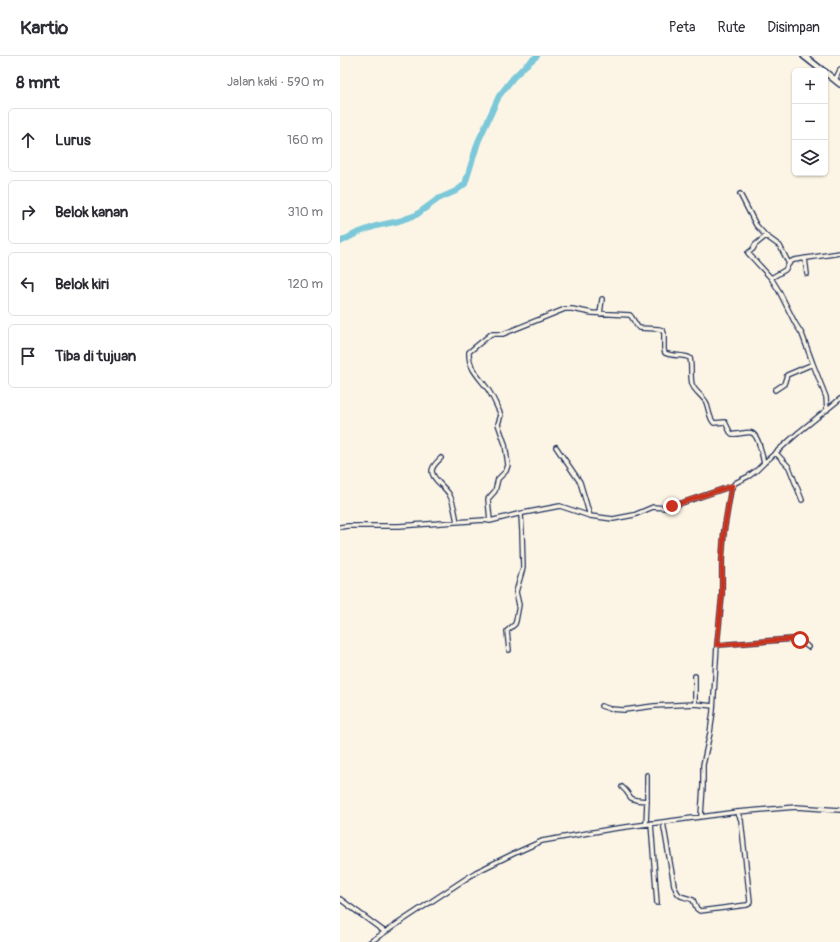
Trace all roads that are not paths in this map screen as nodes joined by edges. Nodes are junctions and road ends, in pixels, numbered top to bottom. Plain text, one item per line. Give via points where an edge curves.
1 (804, 56) edge
2 (819, 68) edge
3 (840, 70) edge
4 (828, 75) edge
5 (835, 80) junction
6 (840, 84) edge
7 (740, 194) dead end
8 (766, 236) junction
9 (840, 253) edge
10 (805, 258) junction
11 (789, 264) junction
12 (807, 274) dead end
13 (771, 278) junction
14 (602, 299) dead end
15 (600, 314) junction
16 (813, 364) junction
17 (775, 390) dead end
18 (840, 399) edge
19 (827, 410) junction
20 (556, 447) dead end
21 (776, 452) junction
22 (441, 458) dead end
23 (764, 463) junction
24 (732, 486) junction
25 (802, 500) dead end
26 (521, 514) junction
27 (590, 516) junction
28 (490, 521) junction
29 (457, 522) junction
30 (340, 527) edge
31 (717, 645) junction
32 (808, 647) dead end
33 (510, 650) dead end
34 (695, 676) dead end
35 (695, 704) junction
36 (601, 706) dead end
37 (713, 706) junction
38 (647, 775) dead end
39 (622, 787) dead end
40 (647, 801) junction
41 (840, 810) edge
42 (736, 812) junction
43 (701, 816) junction
44 (662, 822) junction
45 (651, 823) junction
46 (646, 824) junction
47 (340, 899) edge
48 (657, 902) dead end
49 (385, 932) junction
50 (370, 942) edge

1 - 2 street
3 - 5 street
4 - 5 street
5 - 6 street
7 - 8 street via 756,225
8 - 11 street via 780,246
8 - 13 street via 748,253
9 - 10 street
10 - 11 street
10 - 12 street
11 - 13 street via 786,270
13 - 16 street via 802,334
14 - 15 street
15 - 23 street via 630,315 639,328 662,330 665,353 690,358 692,384 705,400 714,423 726,422 732,434 754,434
15 - 28 street via 563,310 503,334 491,334 469,352 473,370 490,392 501,415 498,424 508,461 508,468 498,479 495,491 488,499
16 - 17 street via 787,375 784,384
16 - 19 street via 826,397
18 - 19 street
19 - 21 street
20 - 27 street via 580,482
21 - 23 street
21 - 25 street via 789,467
22 - 29 street via 432,469 432,473 450,495
23 - 24 street via 754,473
24 - 27 street via 667,508 653,507 634,515 613,519
24 - 31 street via 724,531 722,600
26 - 27 street via 560,506
26 - 28 street
26 - 33 street via 523,568 516,592 519,605 516,621 507,631
28 - 29 street
29 - 30 street
31 - 32 street via 793,639 800,640
31 - 37 street
34 - 35 street
35 - 36 street via 624,710
35 - 37 street
37 - 43 street via 703,765
38 - 40 street
39 - 40 street via 631,798
40 - 46 street
41 - 42 street via 796,807
42 - 43 street
42 - 44 street via 741,820 747,863 750,901 747,905 700,911 693,900 679,895 674,885
43 - 44 street
44 - 45 street
45 - 46 street
45 - 48 street
46 - 49 street via 539,842 476,872
47 - 49 street
49 - 50 street

